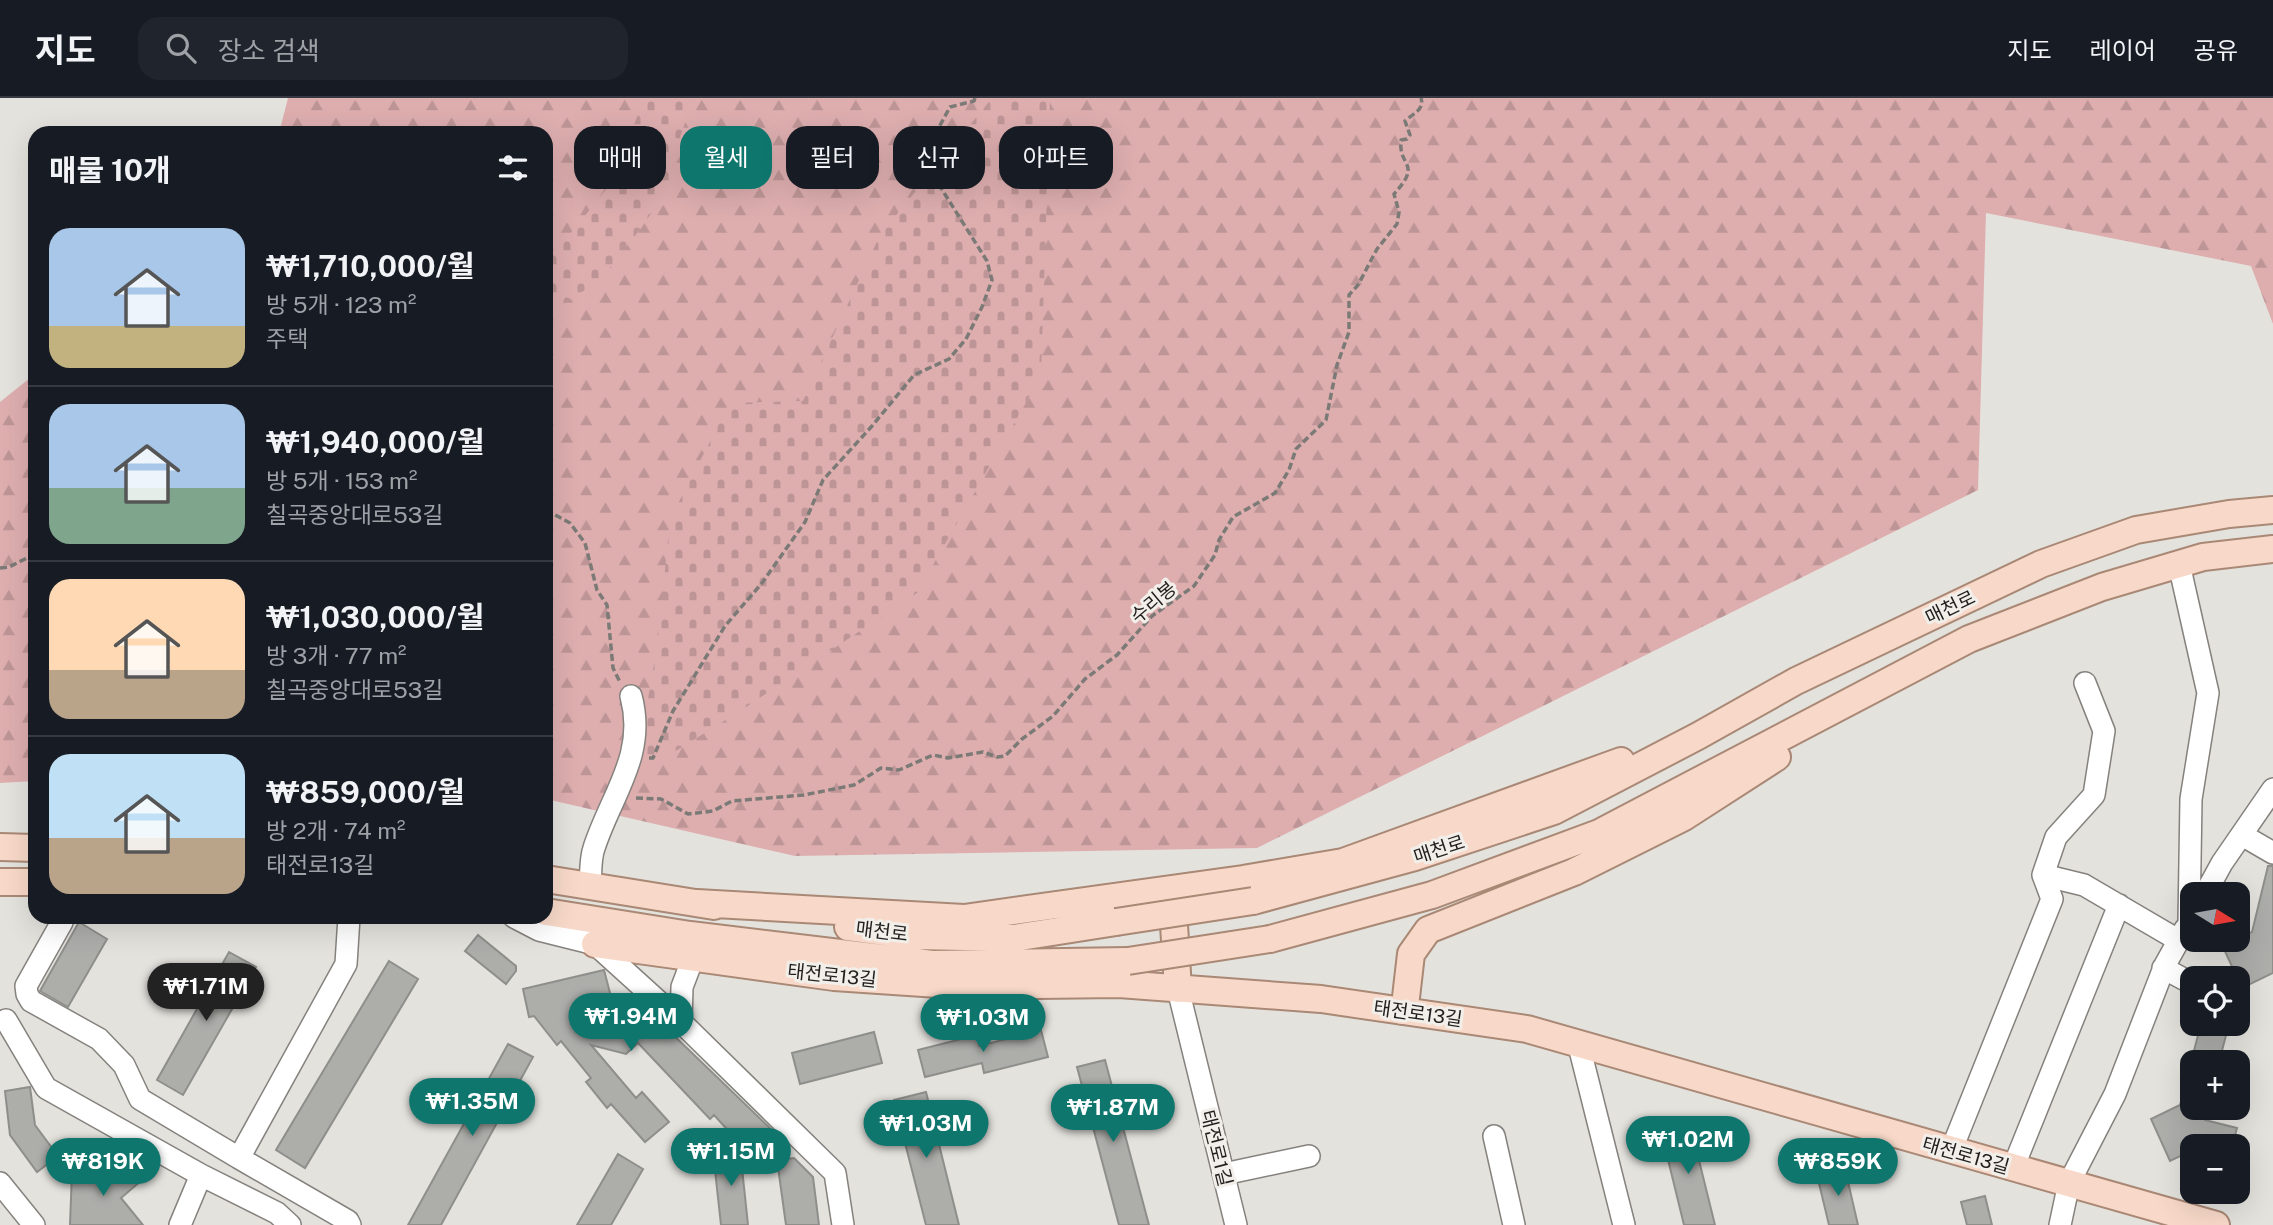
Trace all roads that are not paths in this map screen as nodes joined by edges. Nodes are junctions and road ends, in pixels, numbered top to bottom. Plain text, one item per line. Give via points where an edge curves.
1 (2273, 510) edge
2 (2273, 549) edge
3 (2179, 564) junction
4 (2085, 683) dead end
5 (631, 696) road end
6 (1858, 697) junction
7 (1698, 736) junction
8 (2273, 789) edge
9 (2242, 835) junction
10 (0, 847) edge
11 (28, 848) edge
12 (2273, 853) edge
13 (2043, 875) junction
14 (553, 880) edge
15 (0, 882) edge
16 (28, 882) edge
17 (2188, 882) edge
18 (2213, 882) edge
19 (590, 886) junction
20 (1171, 888) junction
21 (697, 902) junction
22 (2119, 905) junction
23 (553, 913) edge
24 (61, 924) edge
25 (349, 924) edge
26 (527, 924) edge
27 (2180, 924) edge
28 (2180, 938) edge
29 (595, 944) junction
30 (693, 958) junction
31 (2163, 968) junction
32 (2180, 978) edge
33 (1178, 989) junction
34 (1402, 1011) junction
35 (6, 1020) dead end
36 (681, 1022) junction
37 (1578, 1042) junction
38 (1494, 1136) dead end
39 (1951, 1151) junction
40 (1309, 1156) dead end
41 (239, 1158) junction
42 (2013, 1168) junction
43 (1224, 1174) junction
44 (201, 1175) junction
45 (0, 1183) edge
46 (2069, 1183) junction
47 (34, 1225) edge
48 (180, 1225) edge
49 (290, 1225) edge
50 (350, 1225) edge
51 (843, 1225) edge
52 (1236, 1225) edge
53 (1514, 1225) edge
54 (1624, 1225) edge
55 (2060, 1225) edge
56 (2216, 1225) edge

1 - 7 main road, 매천로 via 2136,530 2040,564 1796,681
2 - 3 main road, 매천로
3 - 6 main road, 매천로 via 2102,587 1969,639
3 - 17 street via 2208,693 2190,799
4 - 13 street via 2104,731 2094,794 2056,837
5 - 19 street via 636,715 632,758 593,850
6 - 23 main road, 매천로, bridge via 1600,833 1432,895 1269,939 1128,961 932,964
6 - 34 main road via 1816,733 1684,817 1574,872 1428,930 1411,954
7 - 20 main road via 1343,862
7 - 21 main road, 매천로, bridge via 1554,811 1415,857 1253,901 1014,938 916,936
8 - 9 street
9 - 12 street
9 - 18 street
10 - 11 main road
13 - 22 street via 2084,886
13 - 39 street via 2052,899
14 - 19 main road, 매천로
15 - 16 main road
19 - 21 main road, 매천로
20 - 21 main road via 964,918
20 - 33 main road
22 - 27 street
22 - 42 street
24 - 41 street via 26,986 31,1000 99,1039 124,1065 140,1099
25 - 41 street via 346,964
26 - 29 street
28 - 31 street
29 - 30 main road, 태전로13길
29 - 36 street
30 - 33 main road, 태전로13길 via 834,977 968,986 1119,984
30 - 36 street via 682,987
31 - 32 street
31 - 46 street via 2115,1094
33 - 34 main road, 태전로13길 via 1321,999
33 - 43 street, 태전로1길
34 - 37 main road, 태전로13길 via 1527,1029
35 - 44 street via 46,1088
36 - 51 street via 835,1173
37 - 39 main road, 태전로13길
37 - 54 street
38 - 53 street
39 - 42 main road, 태전로13길
40 - 43 street
41 - 50 street
42 - 46 main road, 태전로13길
43 - 52 street, 태전로1길
44 - 48 street
44 - 49 street via 277,1213
45 - 47 street
46 - 55 street
46 - 56 main road, 태전로13길

